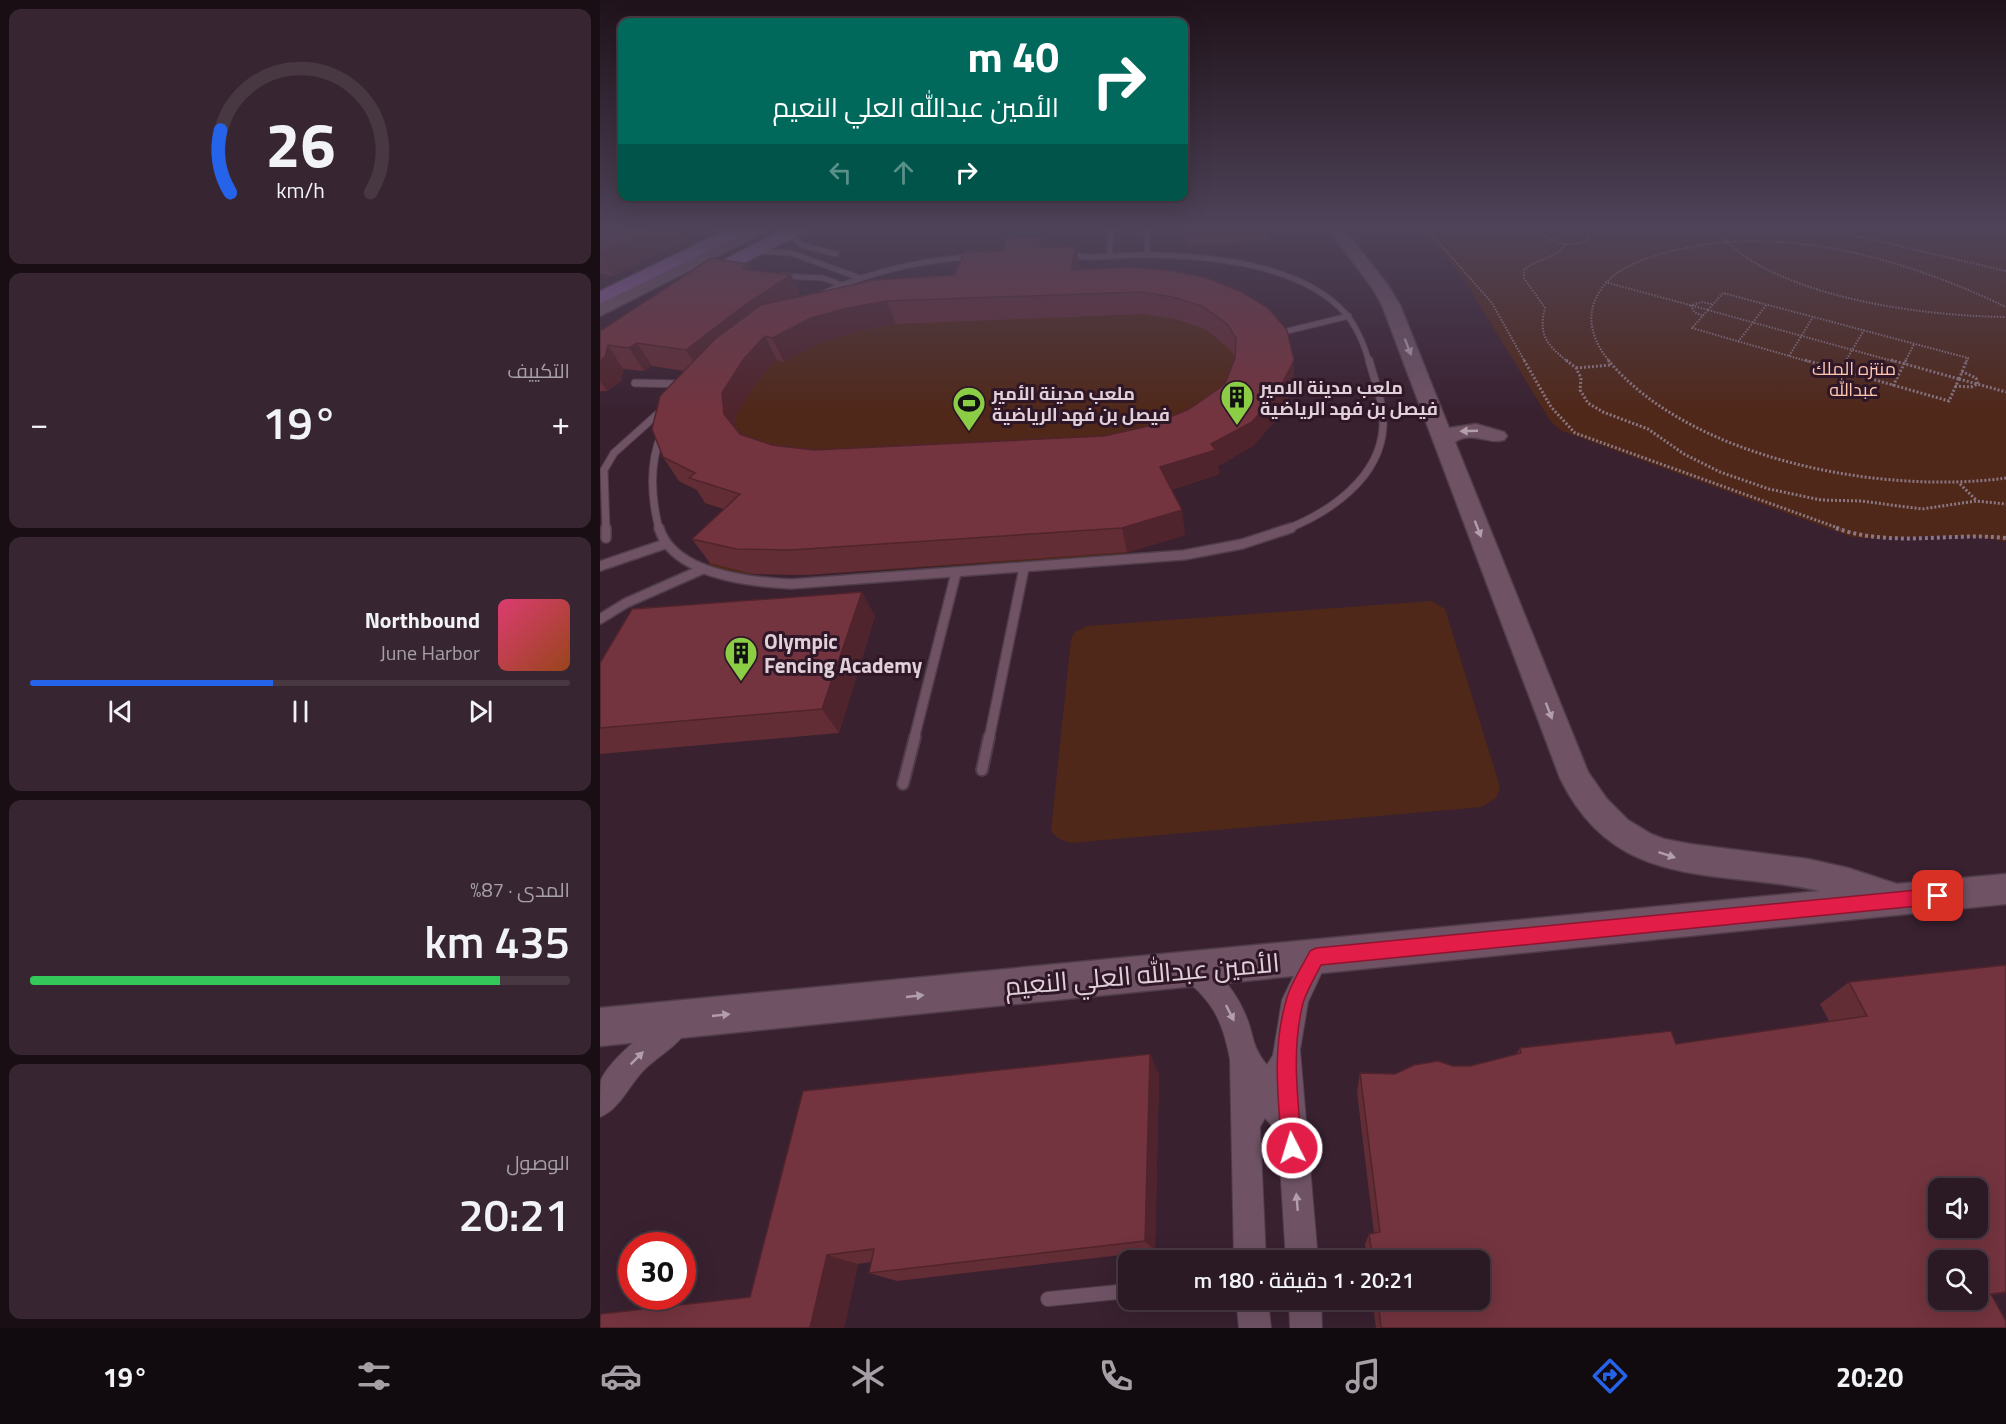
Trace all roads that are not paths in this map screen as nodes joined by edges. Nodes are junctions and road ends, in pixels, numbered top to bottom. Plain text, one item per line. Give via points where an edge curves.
1 (619, 289) edge
2 (657, 289) edge
3 (670, 289) edge
4 (834, 289) edge
5 (1314, 289) edge
6 (1382, 289) edge
7 (600, 298) edge
8 (1349, 316) junction
9 (605, 318) edge
10 (1279, 333) edge
11 (698, 383) junction
12 (635, 384) dead end
13 (682, 384) junction
14 (676, 392) edge
15 (664, 406) edge
16 (1497, 436) dead end
17 (1444, 440) junction
18 (606, 538) dead end
19 (665, 544) junction
20 (600, 566) edge
21 (1024, 568) junction
22 (703, 569) junction
23 (956, 573) junction
24 (600, 619) edge
25 (982, 770) dead end
26 (903, 784) dead end
27 (1996, 896) edge
28 (1900, 900) junction
29 (1316, 957) junction
30 (1192, 969) junction
31 (685, 1018) junction
32 (600, 1026) edge
33 (1244, 1059) junction
34 (1286, 1059) junction
35 (600, 1104) edge
36 (1290, 1125) junction
37 (1246, 1127) junction
38 (1250, 1250) edge
39 (1301, 1250) edge
40 (1118, 1292) edge
41 (1048, 1299) dead end
42 (1253, 1310) edge
43 (1305, 1310) edge
44 (1255, 1328) edge
45 (1306, 1328) edge

1 - 7 main road
2 - 9 main road
3 - 9 main road
4 - 11 lane via 764,330
5 - 8 lane
6 -> 17 main road
8 - 10 lane
8 - 21 lane via 1367,351 1381,402 1382,434 1370,466 1342,497 1300,524 1246,544 1184,555
11 - 13 lane
11 - 19 lane via 676,407 653,454 654,501
12 - 13 lane
13 - 14 lane
15 - 18 lane via 648,426 606,462
16 -> 17 main road via 1480,430 1462,430
17 -> 28 main road via 1575,778 1606,820 1628,837 1681,859 1783,869
19 - 20 lane
19 - 22 lane
21 - 23 lane
21 - 25 lane
22 - 23 lane via 737,580 791,584
22 - 24 lane via 626,603
23 - 26 lane
27 - 28 main road, الأمين عبدالله العلي النعيم
28 - 29 main road, الأمين عبدالله العلي النعيم
29 - 30 main road, الأمين عبدالله العلي النعيم
29 - 34 street via 1295,1000
31 -> 30 main road, الأمين عبدالله العلي النعيم
30 -> 33 street via 1225,1003 1236,1026
31 - 32 main road, الأمين عبدالله العلي النعيم
35 -> 31 street via 633,1061
33 - 34 street via 1262,1080 1274,1079
33 - 37 street
34 - 36 street
36 - 37 street via 1270,1102 1257,1103
39 -> 36 street
37 - 38 street
40 - 41 lane
42 - 44 street
43 - 45 street

